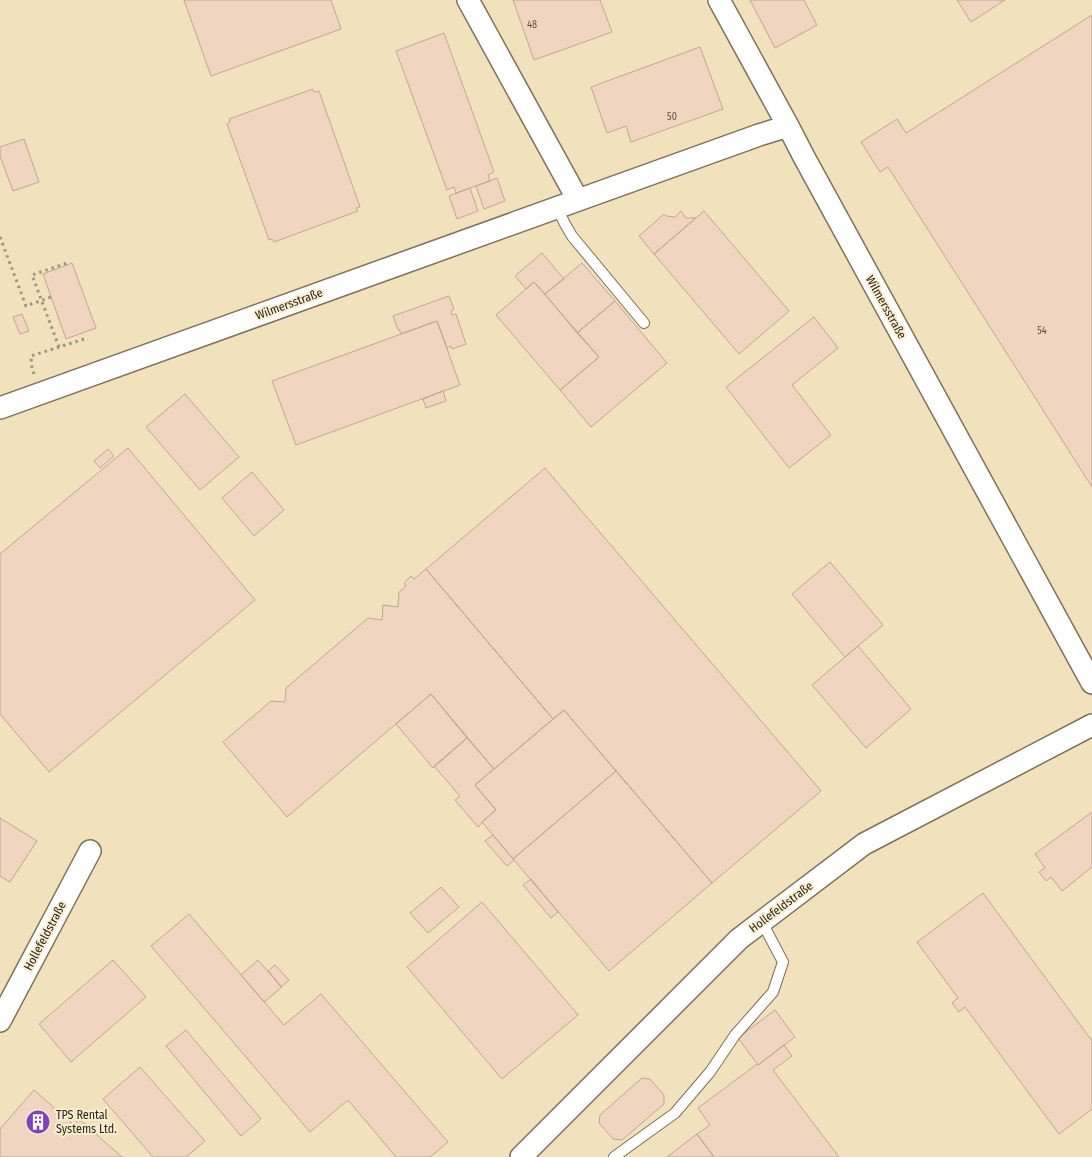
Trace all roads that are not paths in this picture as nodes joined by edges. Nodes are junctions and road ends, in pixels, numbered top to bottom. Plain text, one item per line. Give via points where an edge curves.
1 (468, 0) edge
2 (719, 0) edge
3 (788, 126) junction
4 (578, 200) junction
5 (557, 208) junction
6 (644, 323) dead end
7 (0, 408) edge
8 (1092, 683) edge
9 (1092, 725) edge
10 (90, 851) dead end
11 (762, 922) junction
12 (0, 1022) edge
13 (521, 1157) edge
14 (614, 1157) edge

1 - 4 street
2 - 3 street
3 - 4 street, Wilmersstraße
3 - 8 street, Wilmersstraße
4 - 5 street, Wilmersstraße
5 - 6 lane via 572,236
5 - 7 street, Wilmersstraße
9 - 11 street, Hollefeldstraße via 864,844
10 - 12 street, Hollefeldstraße
11 - 13 street, Hollefeldstraße via 739,939
11 - 14 lane via 783,962 773,992 675,1113

